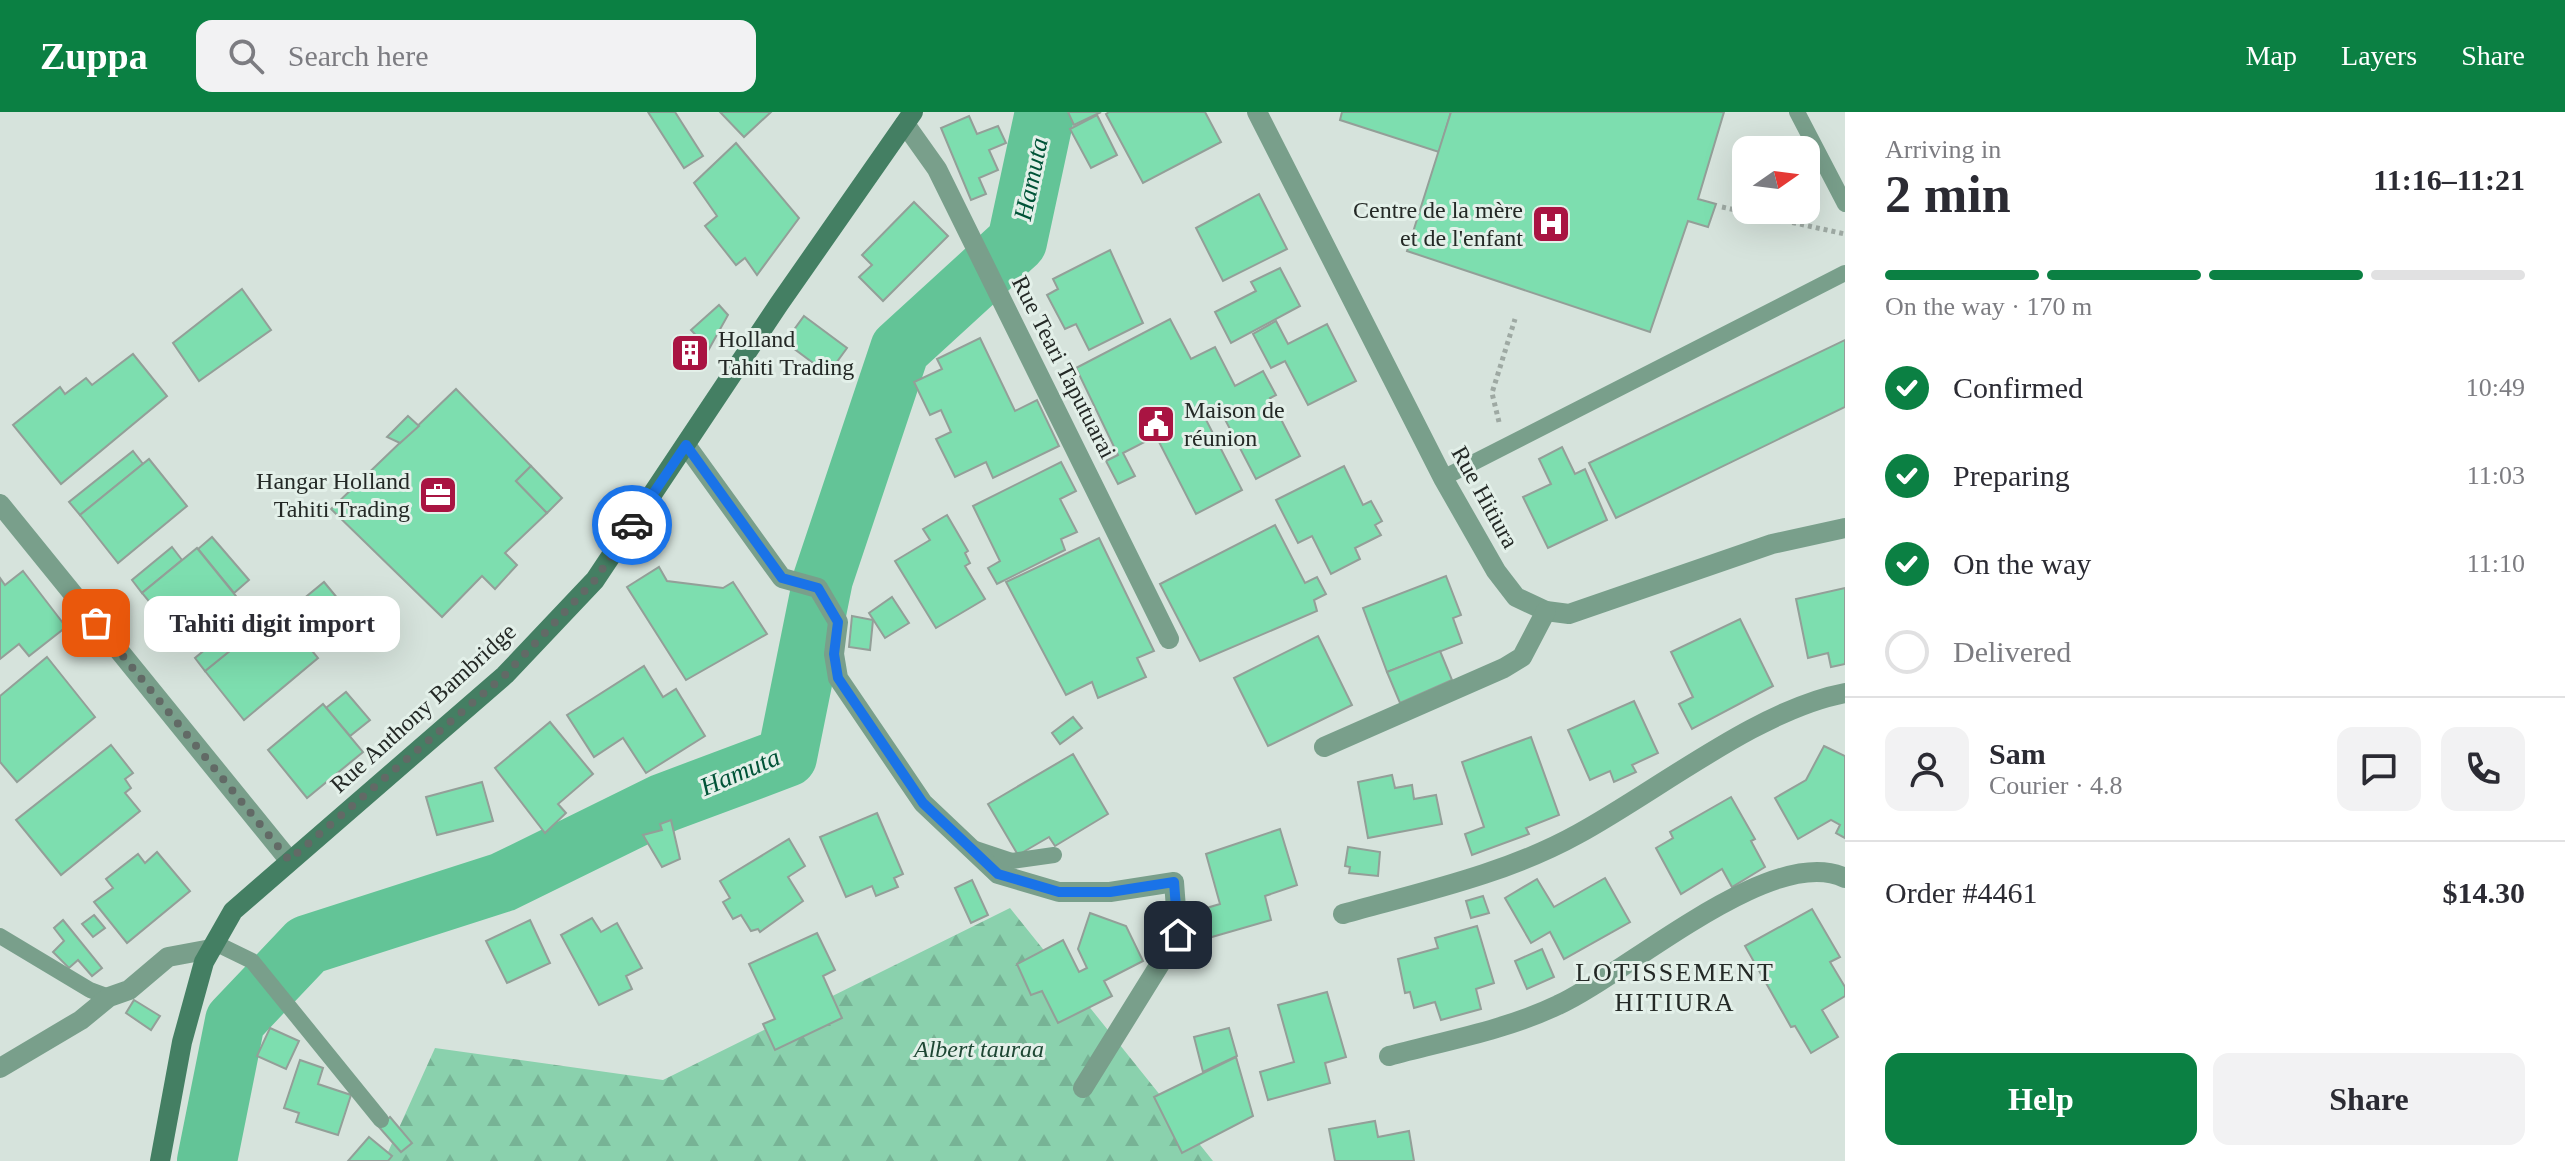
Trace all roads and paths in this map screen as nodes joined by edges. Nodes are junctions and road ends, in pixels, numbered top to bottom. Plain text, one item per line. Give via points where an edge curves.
1 (1257, 112) edge
2 (1797, 112) edge
3 (909, 118) edge
4 (1845, 204) edge
5 (1722, 207) dead end
6 (1845, 234) edge
7 (1845, 273) edge
8 (1515, 319) dead end
9 (686, 445) junction
10 (1505, 447) junction
11 (1443, 478) junction
12 (0, 504) edge
13 (1845, 528) edge
14 (1546, 611) junction
15 (1169, 639) dead end
16 (1845, 693) edge
17 (1324, 747) dead end
18 (951, 832) junction
19 (1054, 855) dead end
20 (289, 860) junction
21 (1845, 878) edge
22 (1343, 914) dead end
23 (0, 936) edge
24 (213, 946) junction
25 (109, 997) junction
26 (1389, 1056) dead end
27 (0, 1068) edge
28 (1083, 1088) dead end
29 (381, 1120) dead end
30 (160, 1161) edge

1 - 11 street, Rue Hitiura
2 - 4 lane
3 - 9 main road, Rue Anthony Bambridge
3 - 15 street, Rue Teari Taputuarai
5 - 6 path
7 - 10 lane
8 - 10 path via 1492,393
9 - 18 street via 782,578 818,588 838,622 838,678 923,803
9 - 20 main road, Rue Anthony Bambridge via 595,580 505,675
10 - 11 lane
11 - 14 street, Rue Hitiura via 1516,597
12 - 20 street
13 - 14 street via 1772,544 1601,606 1569,614
14 - 17 street via 1529,647 1513,662
16 - 22 street via 1783,713 1576,836 1524,859
18 - 19 lane via 980,852 1012,861
18 - 28 street via 998,874 1059,892 1110,892 1174,882 1178,935
20 - 24 main road, Rue Anthony Bambridge via 233,911
21 - 26 street via 1819,871 1788,874 1666,935 1557,1006
23 - 25 lane
24 - 25 street via 168,957 129,990
24 - 29 lane via 252,961
24 - 30 main road, Rue Anthony Bambridge via 182,1042
25 - 27 street

